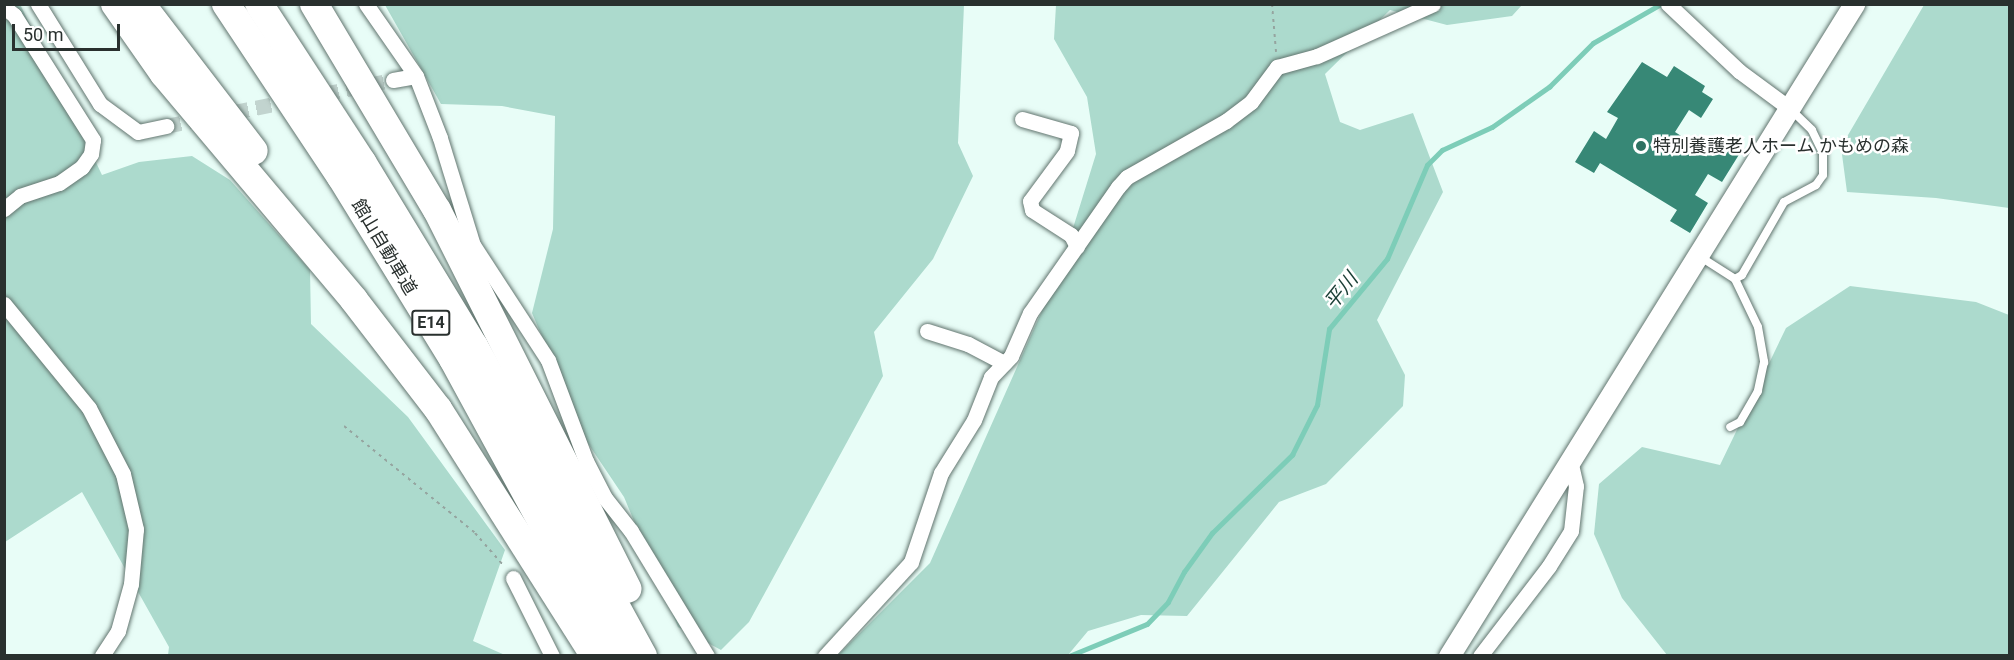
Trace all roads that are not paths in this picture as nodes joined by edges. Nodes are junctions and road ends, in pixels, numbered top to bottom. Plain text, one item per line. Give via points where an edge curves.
1 (38, 4) edge
2 (115, 4) edge
3 (141, 4) edge
4 (226, 4) edge
5 (259, 4) edge
6 (314, 4) edge
7 (336, 4) edge
8 (366, 4) edge
9 (1433, 4) edge
10 (1854, 4) edge
11 (4, 7) edge
12 (1672, 8) edge
13 (416, 76) junction
14 (393, 80) tunnel mouth
15 (1789, 108) junction
16 (1023, 119) dead end
17 (166, 126) tunnel mouth
18 (390, 134) junction
19 (4, 209) edge
20 (1077, 247) junction
21 (1698, 255) junction
22 (1734, 279) junction
23 (4, 304) edge
24 (927, 331) dead end
25 (1004, 363) junction
26 (438, 410) junction
27 (1730, 427) dead end
28 (1570, 460) junction
29 (513, 578) road end
30 (102, 656) edge
31 (552, 656) edge
32 (595, 656) edge
33 (615, 656) edge
34 (643, 656) edge
35 (654, 656) edge
36 (707, 656) edge
37 (825, 656) edge
38 (1449, 656) edge
39 (1480, 656) edge

1 - 17 street via 100,104 138,132
2 - 26 highway via 164,74 348,292
3 - 26 highway via 366,297
4 - 33 highway, 館山自動車道 / E14 via 341,177 453,358
5 - 34 highway, 館山自動車道 / E14 via 363,162 474,346
6 - 18 highway
7 - 18 highway via 390,111
8 - 13 street
9 - 20 street via 1317,56 1277,67 1251,102 1226,122 1127,177
10 - 15 street
11 - 19 street via 14,15 93,140 91,154 82,167 59,183 20,196
12 - 15 street via 1739,71
13 - 14 street
13 - 36 street via 440,138 473,246 548,360 585,461 605,498 650,561
15 - 21 street
15 - 22 lane via 1812,130 1823,153 1823,175 1816,185 1784,202 1742,275
16 - 20 street via 1071,134 1067,151 1030,201 1032,210 1071,236
18 - 35 highway via 437,210 621,571
20 - 25 street via 1030,313
21 - 22 lane
21 - 28 street
22 - 27 lane via 1758,327 1764,362 1758,391 1740,422
23 - 30 street via 89,408 123,474 136,529 131,584 118,631
24 - 25 street via 968,344
25 - 37 street via 991,377 974,420 941,473 911,562
26 - 32 highway
28 - 38 street
28 - 39 street via 1576,486 1571,531
29 - 31 street

